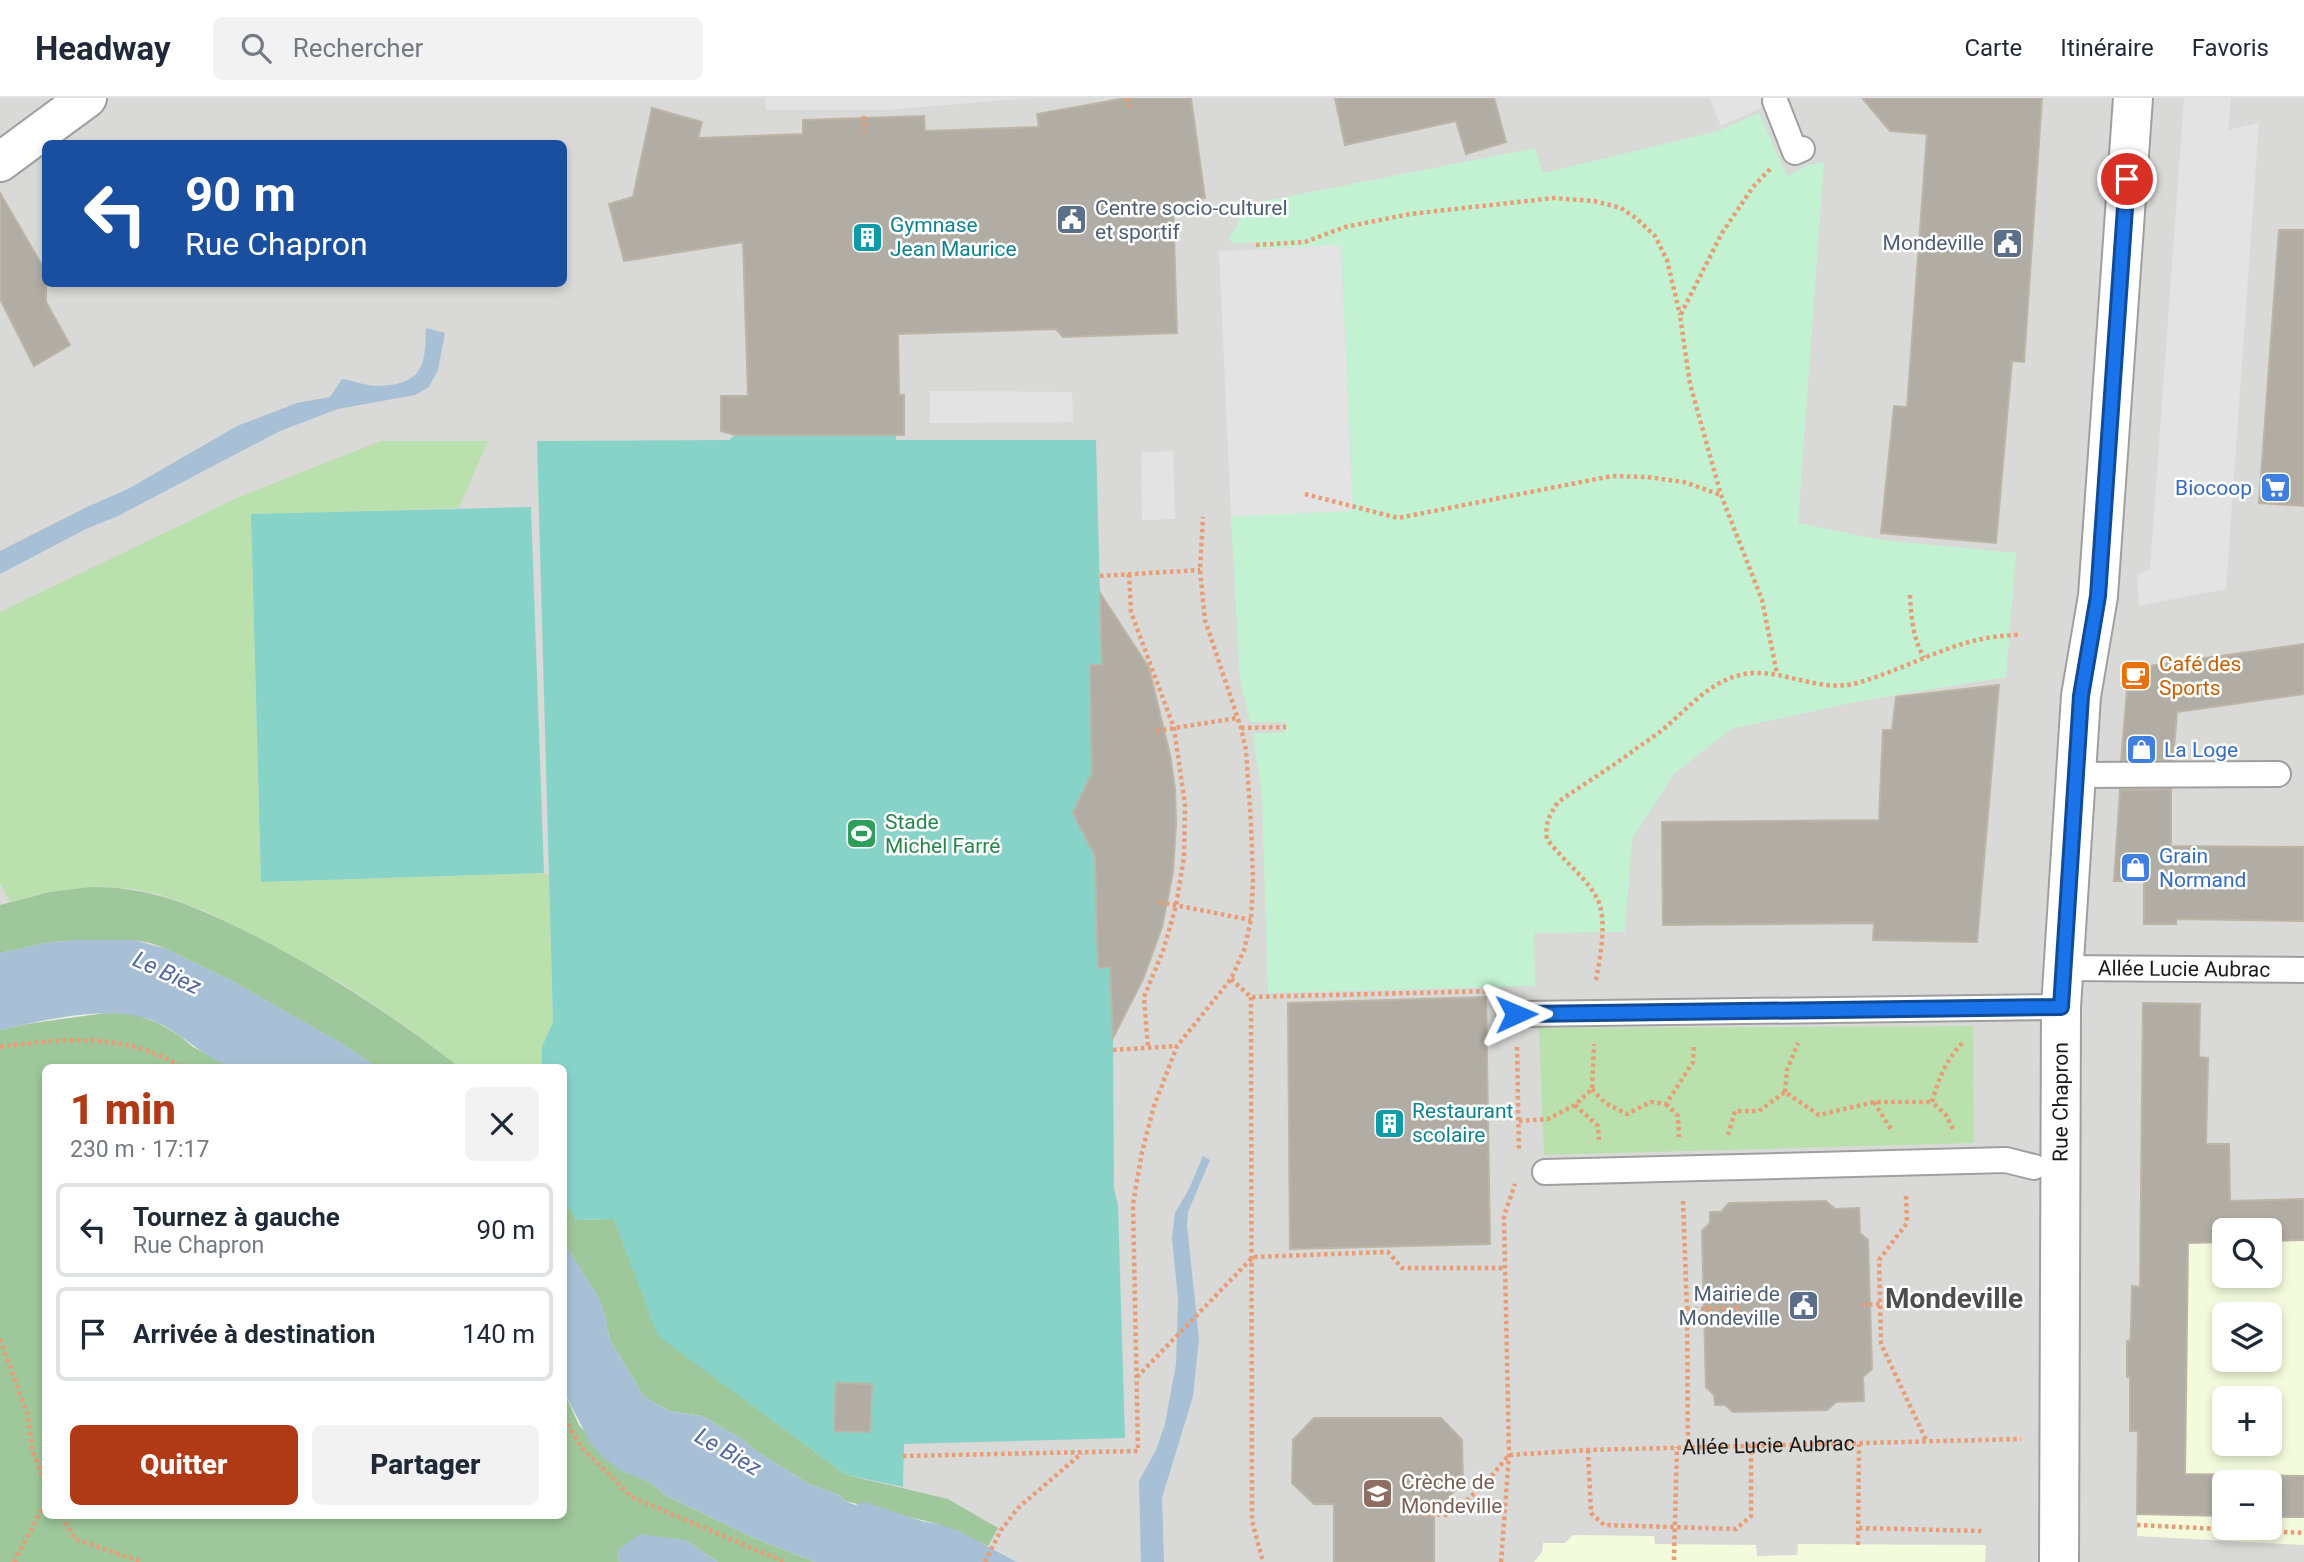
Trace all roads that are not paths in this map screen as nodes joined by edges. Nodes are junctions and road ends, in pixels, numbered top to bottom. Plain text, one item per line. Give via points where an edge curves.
1 (87, 98) edge
2 (2133, 98) edge
3 (1775, 101) dead end
4 (1799, 150) road end
5 (0, 162) edge
6 (2278, 774) dead end
7 (2076, 775) junction
8 (2063, 968) junction
9 (2304, 970) edge
10 (2061, 1007) junction
11 (1516, 1014) road end
12 (2034, 1167) dead end
13 (1545, 1172) road end
14 (2059, 1562) edge

1 - 5 street
2 - 7 street, Rue Chapron via 2098,596 2081,696
3 - 4 lane
6 - 7 lane
7 - 8 street, Rue Chapron
8 - 9 lane, Allée Lucie Aubrac
8 - 10 street, Rue Chapron
10 - 11 lane
10 - 14 street, Rue Chapron
12 - 13 lane via 2006,1160

